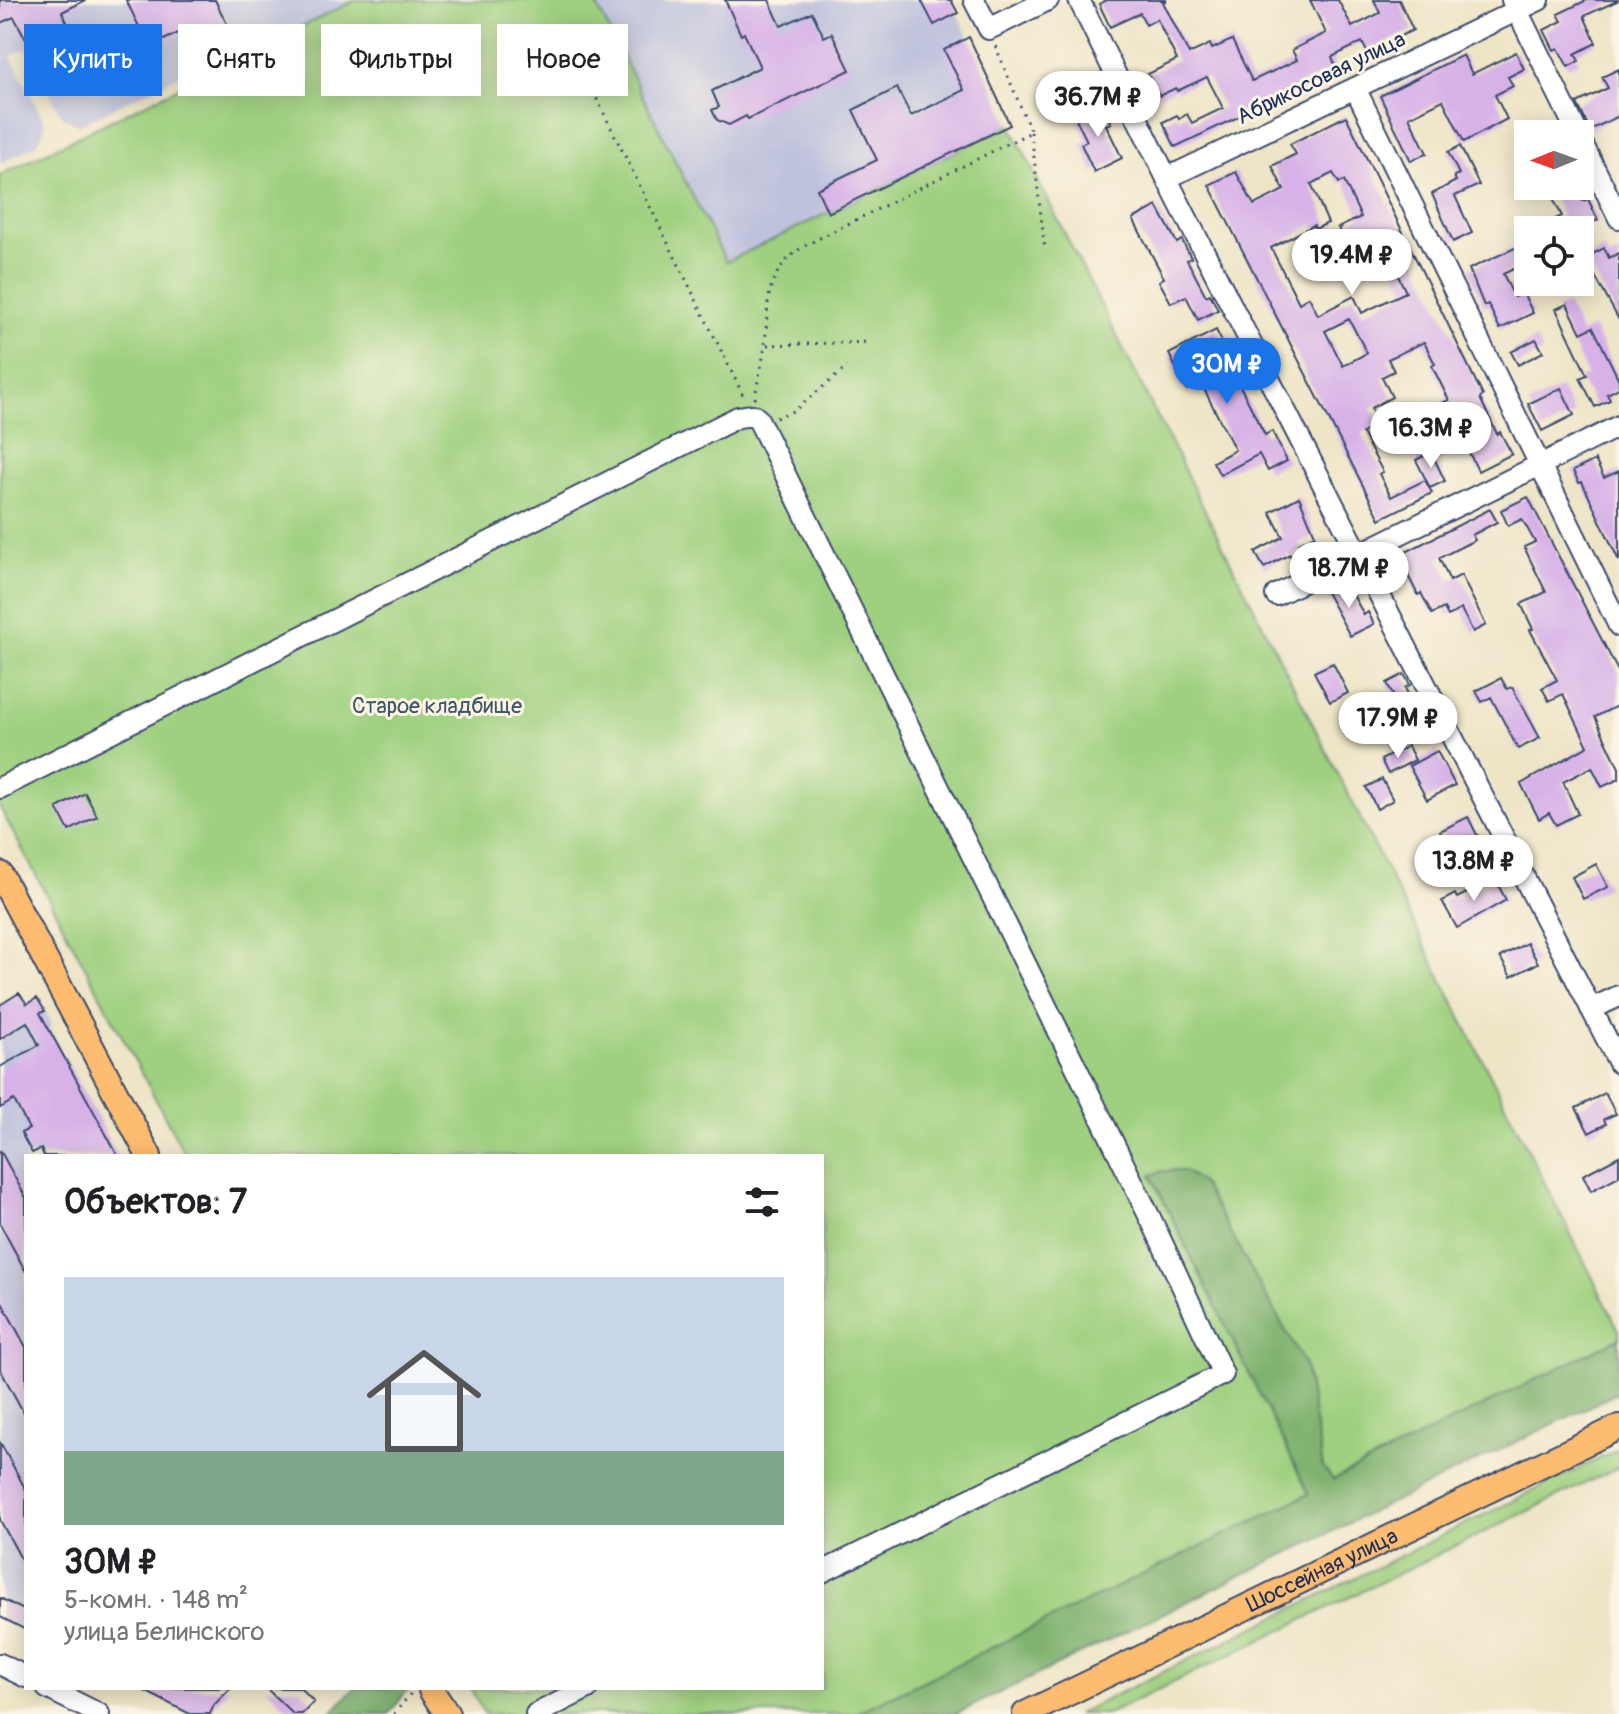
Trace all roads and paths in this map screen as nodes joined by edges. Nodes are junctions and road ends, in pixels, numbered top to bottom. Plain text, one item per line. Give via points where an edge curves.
1 (974, 0) edge
2 (1048, 0) edge
3 (1079, 0) edge
4 (1539, 0) edge
5 (1514, 5) edge
6 (989, 29) junction
7 (1355, 88) junction
8 (595, 96) edge
9 (1571, 120) edge
10 (1031, 132) junction
11 (1594, 167) edge
12 (1167, 178) junction
13 (1619, 218) edge
14 (1045, 250) dead end
15 (871, 342) dead end
16 (765, 345) junction
17 (847, 367) dead end
18 (753, 415) junction
19 (1619, 426) edge
20 (1540, 464) junction
21 (1358, 554) junction
22 (1276, 595) dead end
23 (1619, 626) edge
24 (0, 788) edge
25 (0, 874) edge
26 (1619, 996) edge
27 (1591, 1009) junction
28 (1619, 1063) edge
29 (148, 1154) edge
30 (1619, 1427) edge
31 (824, 1571) edge
32 (0, 1664) edge
33 (24, 1676) edge
34 (51, 1690) edge
35 (425, 1690) edge
36 (584, 1690) edge
37 (99, 1714) edge
38 (394, 1714) edge
39 (444, 1714) edge
40 (536, 1714) edge
41 (1025, 1714) edge

1 - 6 street
2 - 6 street
3 - 12 street
4 - 5 street, Абрикосовая улица
5 - 7 street, Абрикосовая улица
5 - 9 street
6 - 10 path
7 - 12 street, Абрикосовая улица
7 - 20 street
8 - 18 path
10 - 14 path
10 - 16 path via 792,254 772,281
11 - 13 street
12 - 21 street
15 - 16 path
16 - 18 path
17 - 18 path via 788,414
18 - 24 street via 738,417
18 - 31 street via 794,489 1223,1374
19 - 20 street
20 - 21 street
20 - 23 street
21 - 22 street
21 - 27 street
25 - 29 main road
26 - 27 street
27 - 28 street
30 - 41 main road, Шоссейная улица
32 - 33 street
34 - 37 street
35 - 38 path
35 - 39 main road
36 - 40 street

